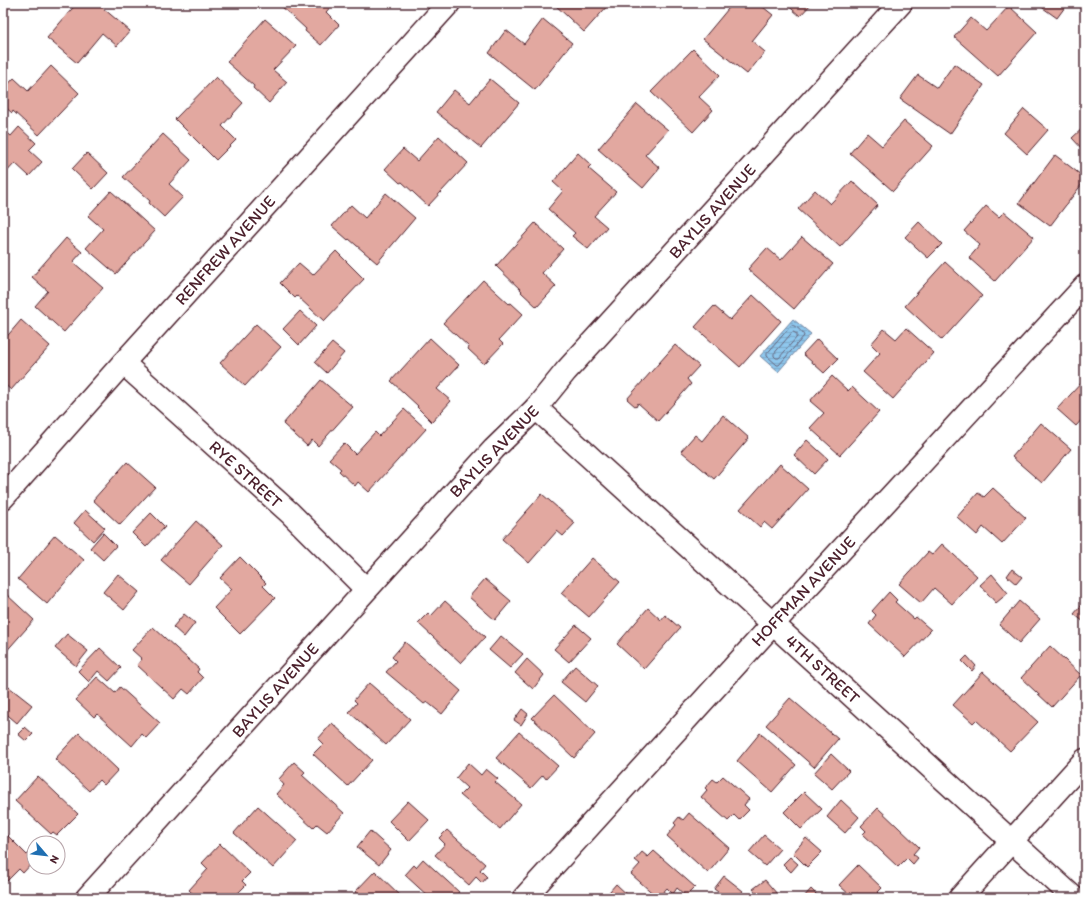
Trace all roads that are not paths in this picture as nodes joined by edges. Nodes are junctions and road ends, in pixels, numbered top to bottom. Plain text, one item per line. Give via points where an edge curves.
1 (449, 3) edge
2 (901, 3) edge
3 (1085, 286) edge
4 (122, 363) junction
5 (536, 408) junction
6 (3, 498) edge
7 (366, 589) junction
8 (773, 624) junction
9 (1085, 760) edge
10 (1012, 841) junction
11 (87, 898) edge
12 (524, 898) edge
13 (960, 898) edge
14 (1074, 898) edge

1 - 4 street, RENFREW AVENUE
2 - 5 street, BAYLIS AVENUE via 566,371
3 - 8 street, HOFFMAN AVENUE
4 - 6 street, RENFREW AVENUE
4 - 7 street, RYE STREET via 290,513
5 - 7 street, BAYLIS AVENUE via 494,449
5 - 8 street, 4TH STREET
7 - 11 street, BAYLIS AVENUE
8 - 10 street, 4TH STREET
8 - 12 street, HOFFMAN AVENUE
9 - 10 street
10 - 13 street
10 - 14 street, 4TH STREET

